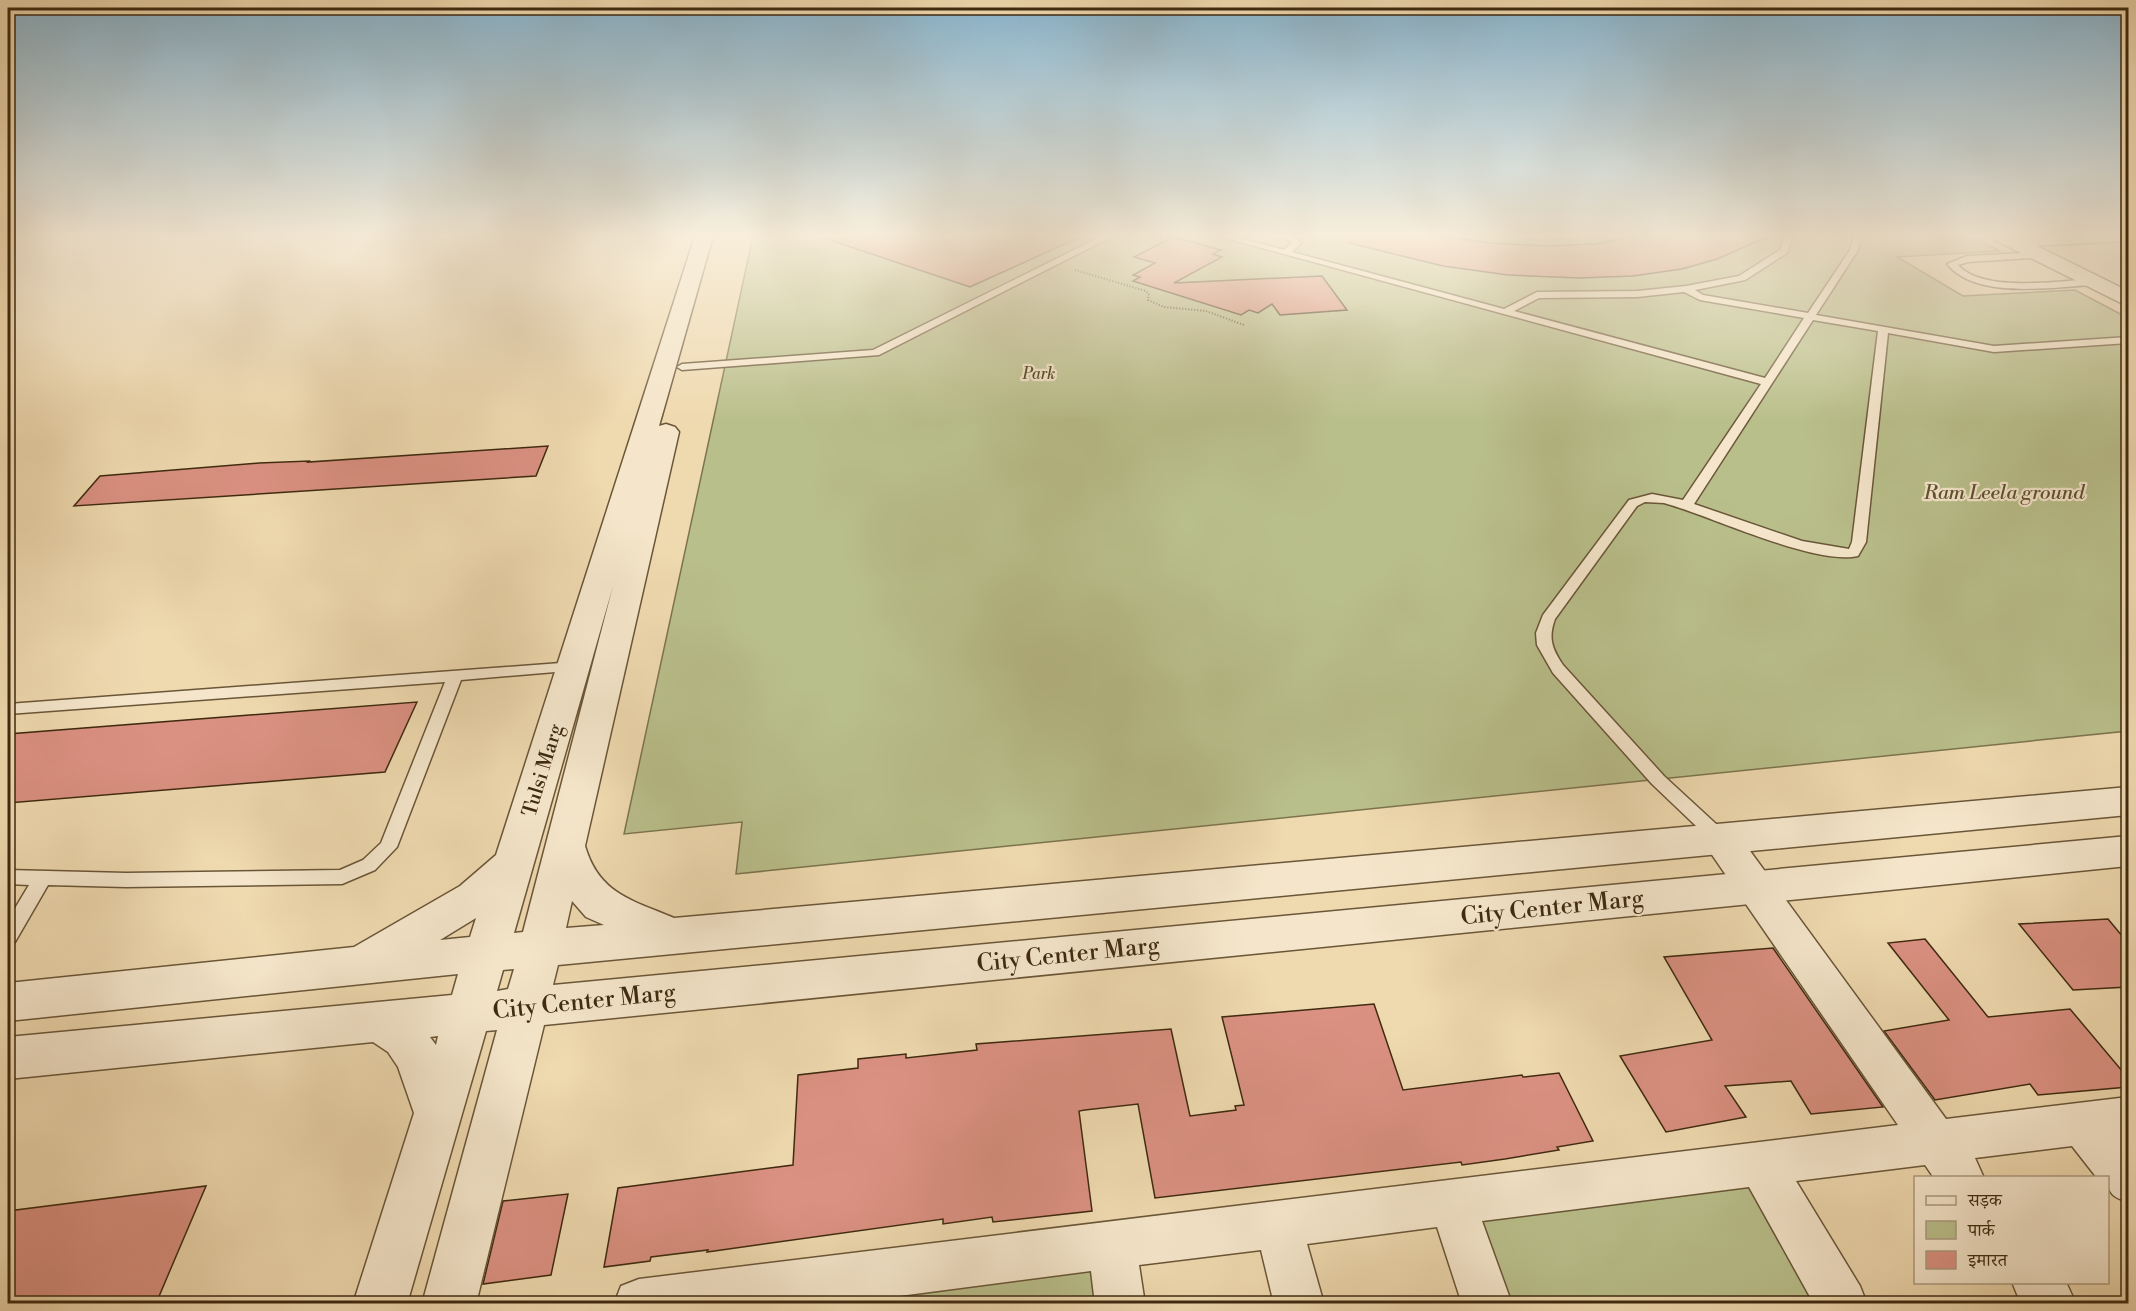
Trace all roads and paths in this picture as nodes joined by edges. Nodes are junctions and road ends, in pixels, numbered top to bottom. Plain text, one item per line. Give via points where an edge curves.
1 (690, 297) edge
2 (698, 297) edge
3 (987, 297) edge
4 (1149, 297) edge
5 (1450, 297) edge
6 (1533, 297) edge
7 (1701, 297) edge
8 (1822, 297) edge
9 (1505, 312) junction
10 (1809, 317) junction
11 (1244, 325) dead end
12 (1883, 330) junction
13 (2128, 340) edge
14 (673, 367) junction
15 (1767, 382) junction
16 (1686, 506) junction
17 (573, 667) junction
18 (455, 675) junction
19 (8, 709) edge
20 (2128, 801) edge
21 (1721, 839) junction
22 (565, 846) junction
23 (2128, 851) edge
24 (512, 865) junction
25 (8, 877) edge
26 (43, 877) junction
27 (1754, 887) junction
28 (8, 936) edge
29 (675, 938) junction
30 (539, 950) junction
31 (485, 956) junction
32 (361, 965) junction
33 (8, 1002) edge
34 (526, 1007) junction
35 (467, 1012) junction
36 (379, 1021) junction
37 (8, 1058) edge
38 (438, 1111) junction
39 (2128, 1118) edge
40 (2083, 1125) junction
41 (1949, 1160) edge
42 (1761, 1165) junction
43 (2128, 1180) edge
44 (1452, 1203) junction
45 (1278, 1224) junction
46 (1112, 1245) junction
47 (2037, 1284) edge
48 (736, 1297) edge
49 (380, 1304) edge
50 (449, 1304) edge
51 (639, 1304) edge
52 (1120, 1304) edge
53 (1299, 1304) edge
54 (1487, 1304) edge
55 (1842, 1304) edge
56 (2051, 1304) edge

1 - 14 street, Tulsi Marg
2 - 14 street, Tulsi Marg
3 - 14 lane via 875,353
4 - 11 path via 1156,306 1194,309
5 - 9 lane
6 - 9 lane
7 - 10 lane
8 - 10 lane
9 - 15 lane
10 - 12 lane
10 - 15 lane
12 - 13 lane via 1994,349
12 - 16 lane via 1859,542 1853,553 1838,555 1814,549
14 - 17 street, Tulsi Marg
14 - 22 street, Tulsi Marg
15 - 16 lane
16 - 21 lane via 1647,497 1633,503 1541,633 1544,649 1558,669 1658,780
17 - 18 lane
17 - 24 street, Tulsi Marg
18 - 19 lane
18 - 26 lane via 388,847 369,865 342,877
20 - 21 street
21 - 27 street
21 - 29 street
22 - 29 street via 573,874 601,905
22 - 30 street, Tulsi Marg
23 - 27 street, City Center Marg
24 - 31 street, Tulsi Marg
24 - 32 street via 475,898
25 - 26 lane
26 - 28 lane
27 - 34 street, City Center Marg
27 - 41 street
29 - 30 street
30 - 31 street
30 - 34 street, Tulsi Marg
31 - 32 street
31 - 35 street, Tulsi Marg
32 - 33 street
34 - 35 street, City Center Marg
34 - 50 street, Tulsi Marg
35 - 36 street, City Center Marg
35 - 38 street, Tulsi Marg
36 - 37 street, City Center Marg
36 - 38 street via 404,1038 418,1058
38 - 49 street, Tulsi Marg
39 - 40 street
40 - 41 street
40 - 43 street
41 - 42 street
42 - 44 street
42 - 55 street
44 - 45 street
44 - 54 street
45 - 46 street
45 - 53 street
46 - 48 street
46 - 52 street
47 - 56 street
48 - 51 street

